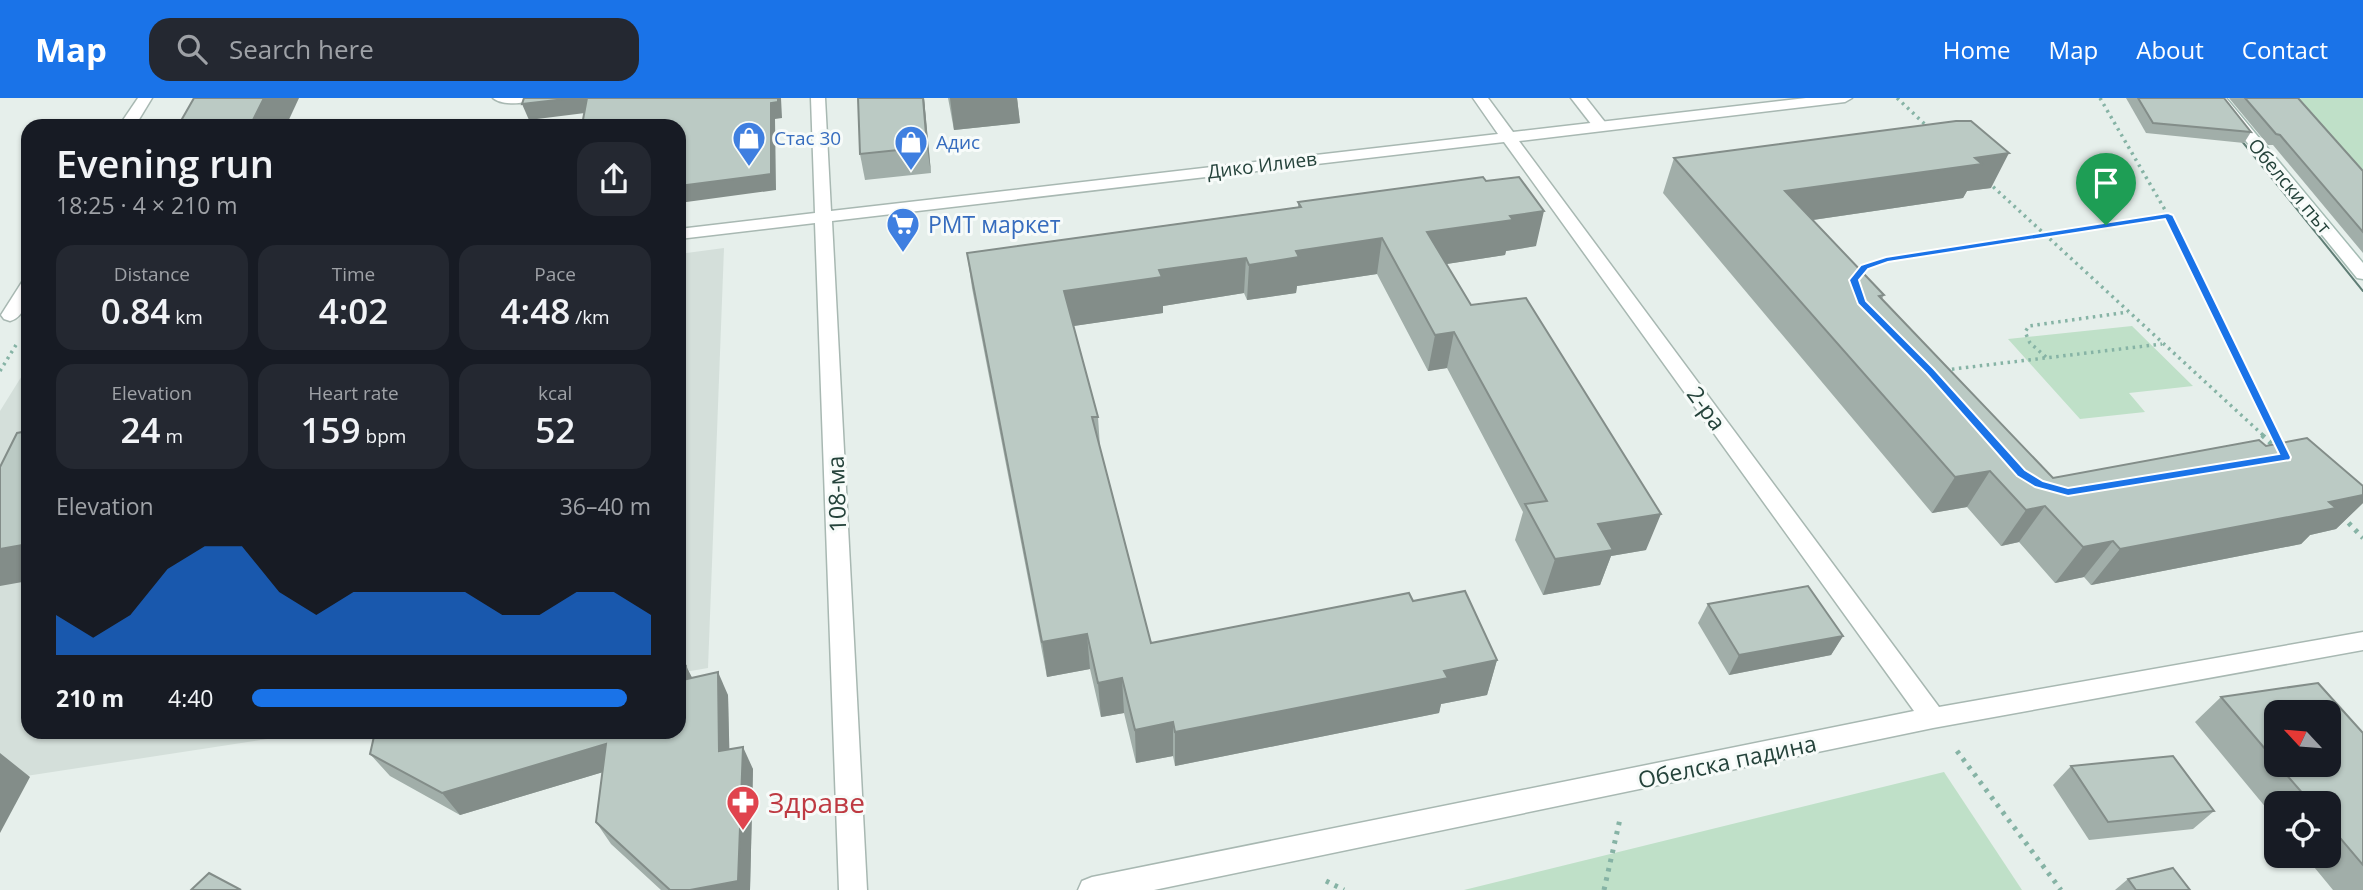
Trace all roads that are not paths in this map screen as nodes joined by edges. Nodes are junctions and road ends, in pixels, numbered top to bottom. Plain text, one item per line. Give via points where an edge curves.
1 (145, 98) edge
2 (500, 98) edge
3 (526, 98) edge
4 (818, 98) edge
5 (1480, 98) edge
6 (1578, 98) edge
7 (1845, 98) edge
8 (2218, 98) edge
9 (132, 119) edge
10 (1600, 126) junction
11 (1508, 136) junction
12 (825, 216) junction
13 (686, 233) edge
14 (2363, 274) edge
15 (2363, 641) edge
16 (1933, 718) junction
17 (853, 890) edge
18 (1092, 890) edge

1 - 9 street
2 - 3 street
4 - 12 street, 108-ма
5 - 11 street, 2-ра
6 - 10 street
7 - 10 street, Дико Илиев
8 - 14 street, Обелски път
10 - 11 street, Дико Илиев
11 - 12 street, Дико Илиев
11 - 16 street, 2-ра
12 - 13 street, Дико Илиев
12 - 17 street, 108-ма
15 - 16 street, Обелска падина
16 - 18 street, Обелска падина

